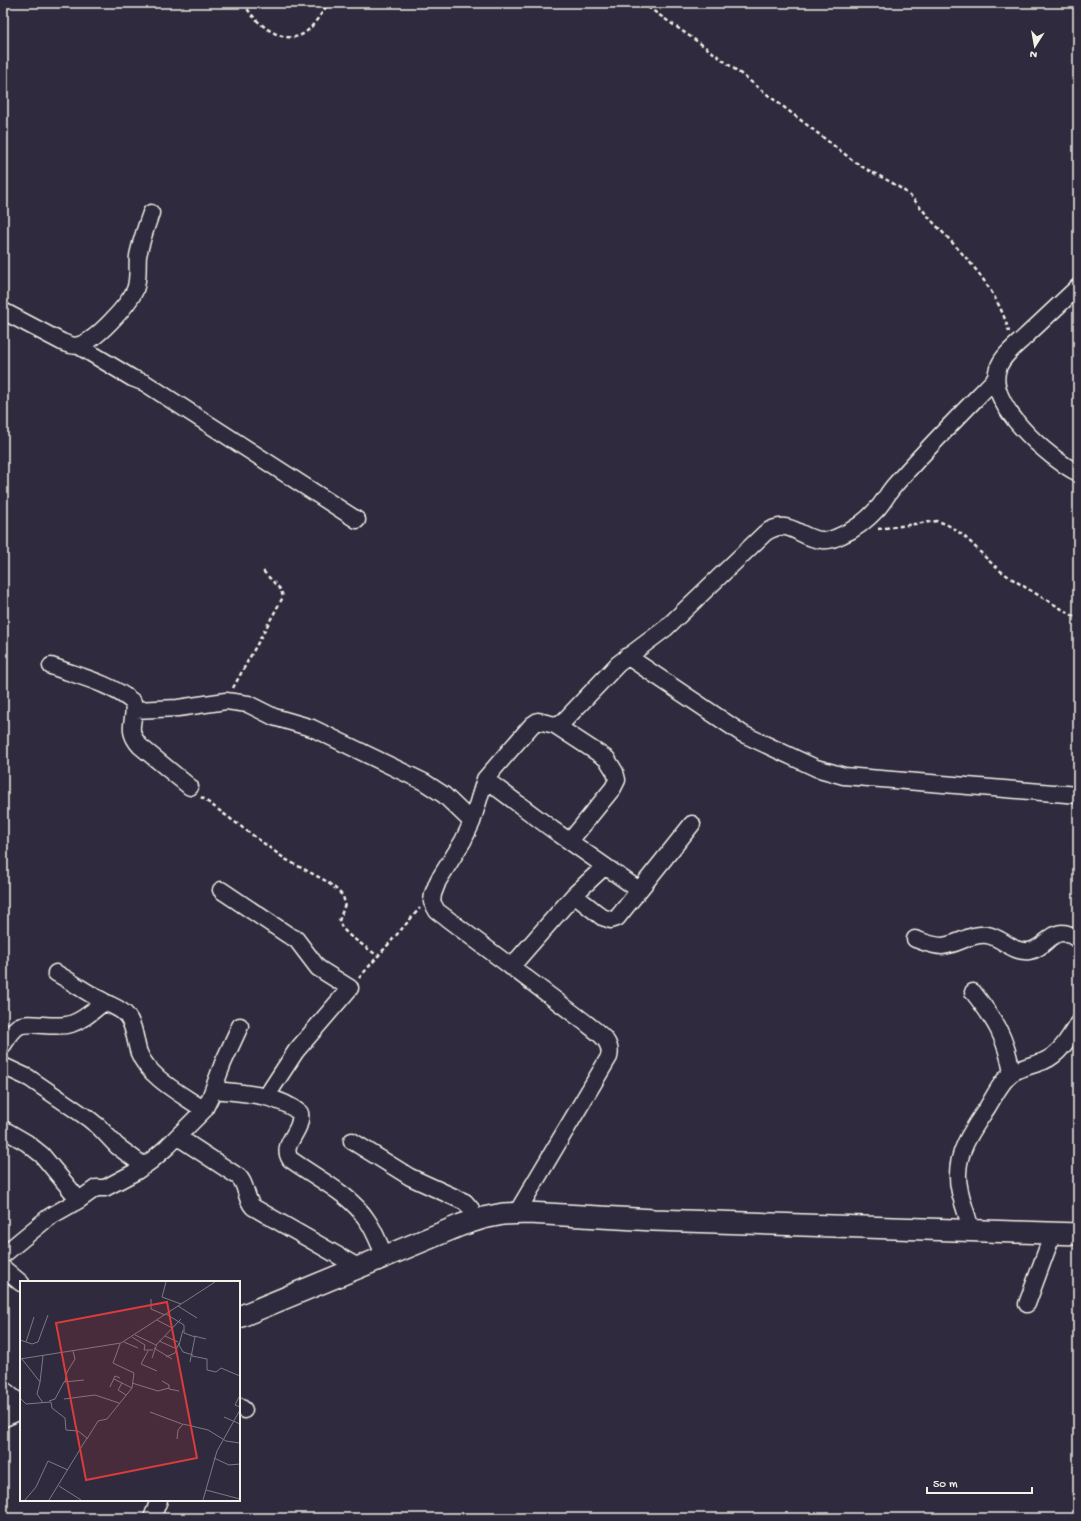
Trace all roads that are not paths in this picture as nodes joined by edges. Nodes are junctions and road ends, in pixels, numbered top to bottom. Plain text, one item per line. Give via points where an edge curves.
1 (151, 212) dead end
2 (1078, 287) edge
3 (3, 311) edge
4 (79, 346) junction
5 (996, 378) junction
6 (1078, 473) edge
7 (358, 520) dead end
8 (627, 656) junction
9 (51, 666) dead end
10 (135, 710) junction
11 (555, 725) junction
12 (485, 778) junction
13 (190, 787) road end
14 (1078, 795) edge
15 (472, 822) junction
16 (692, 824) dead end
17 (570, 841) junction
18 (605, 866) junction
19 (221, 890) dead end
20 (639, 890) junction
21 (574, 895) junction
22 (915, 939) dead end
23 (1078, 940) edge
24 (511, 967) junction
25 (56, 973) dead end
26 (973, 992) dead end
27 (104, 1002) junction
28 (1078, 1024) edge
29 (240, 1026) dead end
30 (3, 1044) edge
31 (3, 1066) edge
32 (1012, 1073) junction
33 (214, 1090) junction
34 (266, 1097) junction
35 (204, 1110) junction
36 (3, 1129) edge
37 (178, 1137) junction
38 (352, 1141) dead end
39 (144, 1166) junction
40 (79, 1200) junction
41 (516, 1214) junction
42 (475, 1221) junction
43 (971, 1230) junction
44 (1053, 1233) junction
45 (1078, 1234) edge
46 (3, 1255) edge
47 (385, 1257) junction
48 (358, 1267) junction
49 (3, 1268) edge
50 (20, 1282) edge
51 (1027, 1304) dead end
52 (240, 1316) edge
53 (3, 1389) edge
54 (20, 1403) edge
55 (20, 1408) edge
56 (3, 1416) edge
57 (160, 1501) edge
58 (152, 1518) edge

1 - 4 street via 138,257 137,281 132,294 119,313 97,334
2 - 5 street via 1011,351 1000,364
3 - 4 street via 62,342
4 - 7 street via 132,378 146,383
5 - 6 street via 1001,399 1015,420 1054,458
5 - 8 street via 893,487 878,508 857,527 832,539 821,540 783,526 774,527 666,628
8 - 11 street via 563,722
8 - 14 street via 743,734 816,768 844,776
9 - 10 street via 126,696 133,702
10 - 13 street via 131,731 134,739
10 - 15 street via 178,708 226,701 248,704 274,716 312,728 419,780 444,795
11 - 12 street via 538,721 532,725
11 - 17 street via 607,759 617,780
12 - 15 street
12 - 17 street
15 - 24 street via 438,881 432,894 432,902 437,912
16 - 20 street
17 - 18 street
18 - 20 street
18 - 21 street
19 - 34 street via 296,939 318,968 350,988 296,1051
20 - 21 street via 617,918 611,920 602,917
21 - 24 street
22 - 23 street via 943,946 977,934 987,935 999,938 1019,950 1028,951 1061,933
24 - 41 street via 586,1023 611,1049 609,1057
25 - 27 street
26 - 32 street via 1000,1031
27 - 30 street via 83,1019 71,1024 18,1026
27 - 35 street via 127,1015 140,1055 158,1078
28 - 32 street via 1057,1053 1045,1061
29 - 33 street via 222,1063
31 - 39 street via 29,1078 89,1119 117,1146
32 - 43 street via 1003,1082 967,1141 960,1158 959,1186
33 - 34 street
33 - 35 street
34 - 47 street via 300,1113 299,1126 288,1147 287,1154 290,1159 347,1198 358,1209 374,1230
35 - 37 street
36 - 40 street via 42,1155
37 - 39 street
37 - 48 street via 239,1176 253,1207
38 - 42 street via 410,1177 464,1202 471,1209
39 - 40 street via 105,1188 96,1188
40 - 46 street via 49,1218
41 - 42 street via 503,1214
41 - 43 street
42 - 47 street
43 - 44 street
44 - 45 street
44 - 51 street
47 - 48 street
48 - 52 street
49 - 50 street
53 - 54 street
55 - 56 street
57 - 58 street

